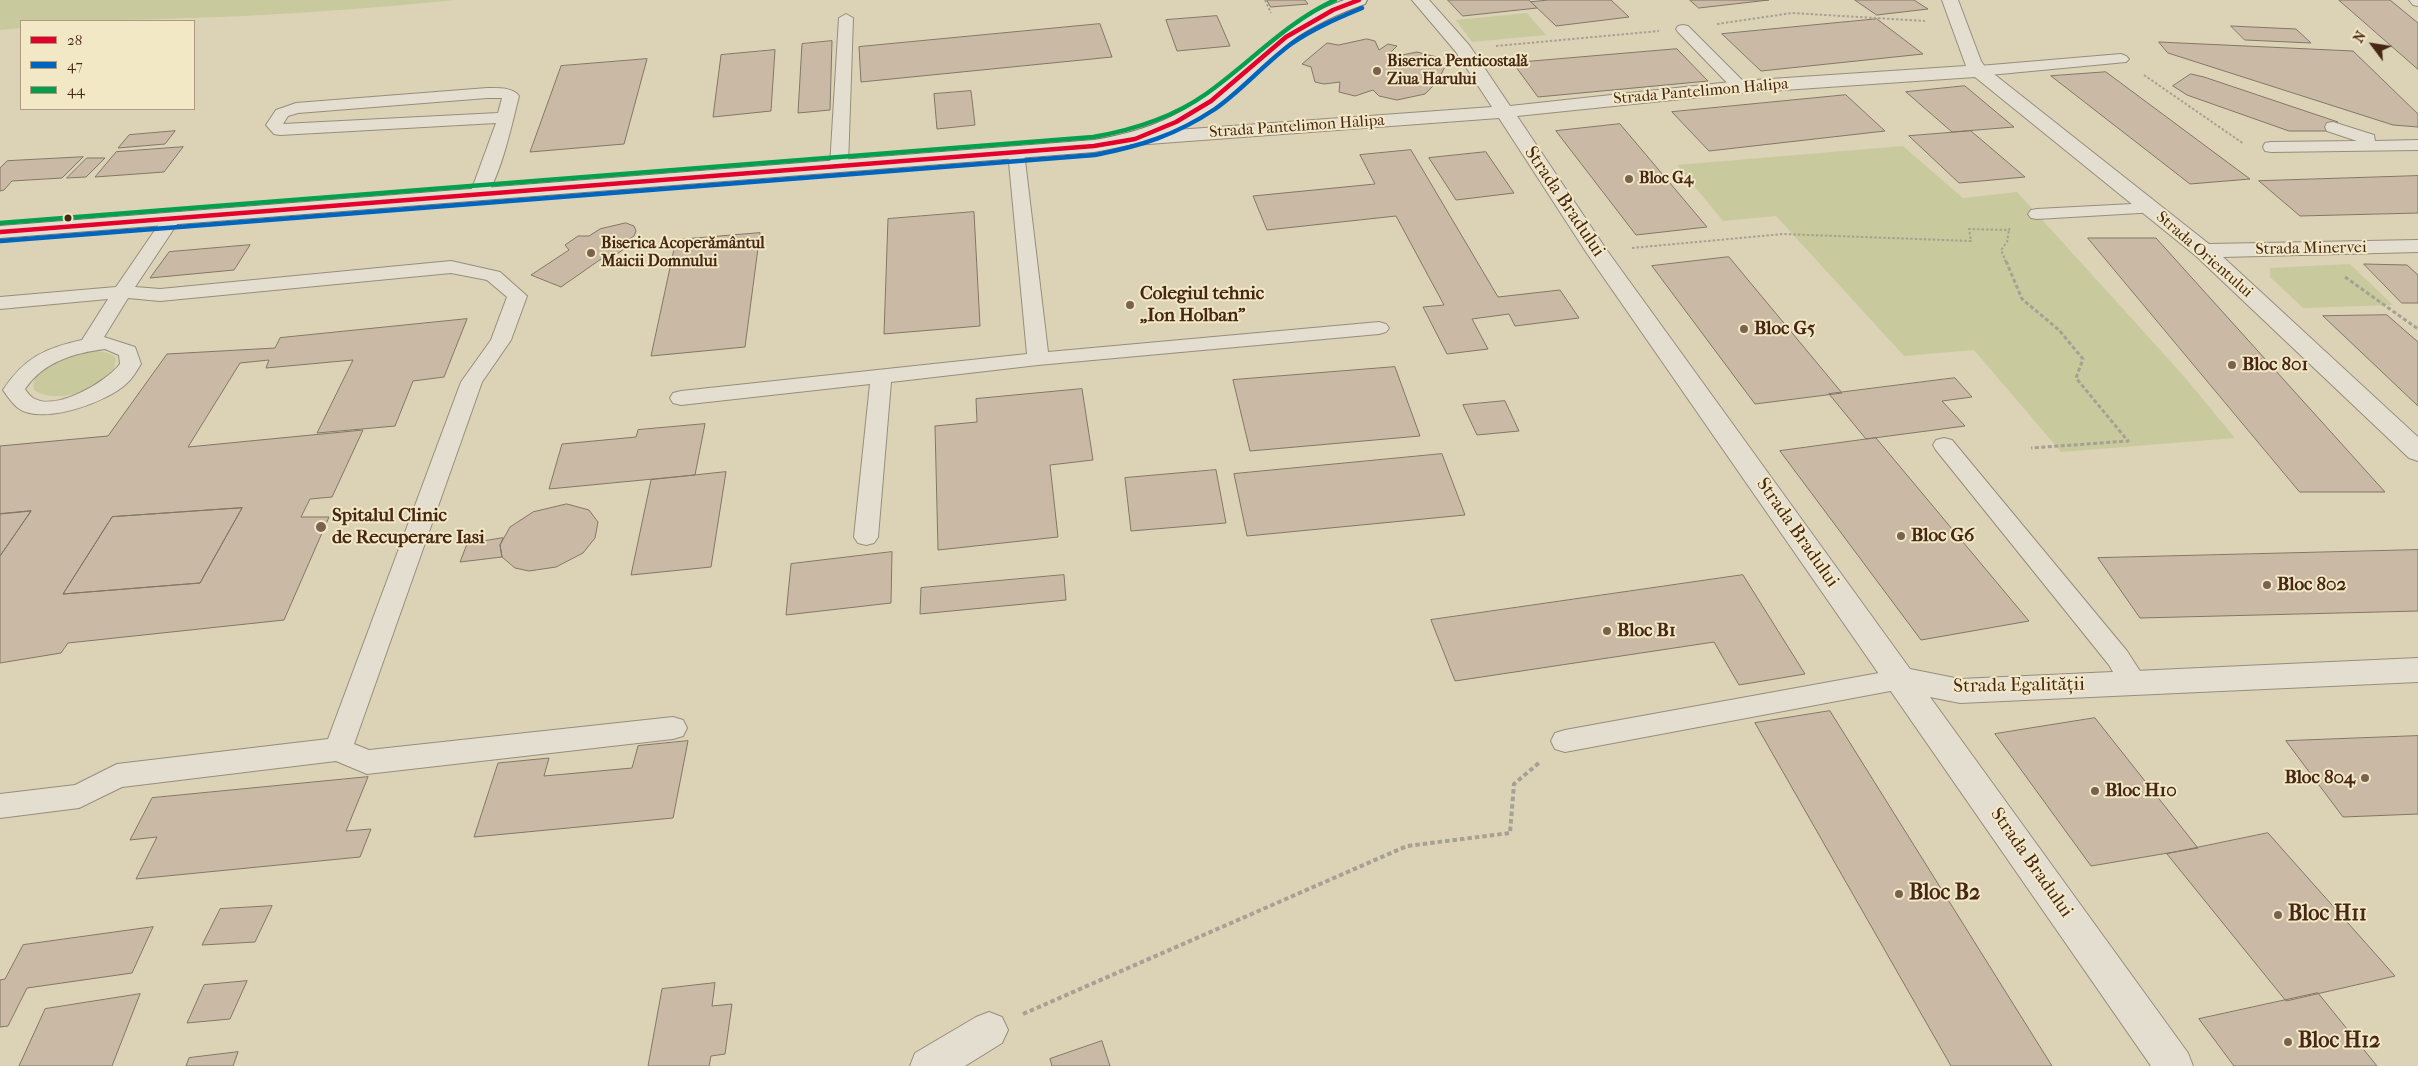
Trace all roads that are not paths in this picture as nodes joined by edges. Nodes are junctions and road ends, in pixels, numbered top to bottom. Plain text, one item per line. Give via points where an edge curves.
1 (1359, 0) edge
2 (1420, 0) edge
3 (1950, 0) edge
4 (846, 18) dead end
5 (1683, 29) dead end
6 (2121, 59) road end
7 (1979, 71) junction
8 (1740, 87) junction
9 (1505, 112) junction
10 (506, 118) junction
11 (2333, 127) dead end
12 (1136, 140) junction
13 (2378, 145) junction
14 (2418, 145) edge
15 (2271, 147) road end
16 (1016, 152) junction
17 (839, 166) junction
18 (479, 194) junction
19 (2151, 208) junction
20 (2036, 214) road end
21 (172, 218) junction
22 (0, 232) edge
23 (2418, 246) edge
24 (2204, 252) junction
25 (122, 292) junction
26 (0, 303) edge
27 (1379, 328) dead end
28 (89, 345) junction
29 (1038, 359) junction
30 (881, 376) junction
31 (681, 398) dead end
32 (1944, 445) dead end
33 (2418, 452) edge
34 (866, 537) dead end
35 (2418, 670) edge
36 (1901, 679) junction
37 (2134, 682) junction
38 (673, 728) dead end
39 (1566, 741) road end
40 (338, 749) junction
41 (0, 806) edge
42 (988, 1030) road end
43 (929, 1066) edge
44 (2174, 1066) edge

1 - 12 street via 1333,10 1286,37 1211,101
2 - 9 street, Strada Bradului via 1463,49
3 - 7 street via 1972,62
4 - 17 lane
5 - 8 lane
6 - 7 lane
7 - 8 street, Strada Pantelimon Halipa
7 - 19 street, Strada Orientului
8 - 9 street, Strada Pantelimon Halipa
9 - 12 street, Strada Pantelimon Halipa
9 - 36 street, Strada Bradului via 1597,252
10 - 10 lane via 512,96 487,93 296,108 282,113 274,125 280,130
10 - 18 lane
11 - 13 lane
12 - 16 street, Strada Pantelimon Halipa
13 - 14 lane
13 - 15 lane
16 - 17 street, Strada Pantelimon Halipa
16 - 29 lane
17 - 18 street, Strada Pantelimon Halipa
18 - 21 street, Strada Pantelimon Halipa
19 - 20 lane
19 - 24 street, Strada Orientului
21 - 22 street, Strada Pantelimon Halipa
21 - 25 lane
23 - 24 street, Strada Minervei
24 - 33 street, Strada Orientului
25 - 26 lane
25 - 28 lane
25 - 40 lane via 160,295 451,267 493,276 517,296 502,340 472,382
27 - 29 lane
28 - 28 lane via 68,349 32,367 20,378 14,390 17,399 27,405 42,407 80,400 117,382 129,370 133,360 130,352 122,346 107,343
29 - 30 lane
30 - 31 lane
30 - 34 lane
32 - 37 lane via 2118,658
35 - 37 street, Strada Egalității
36 - 37 street, Strada Egalității via 1960,691
36 - 39 lane, Strada Egalității
36 - 44 street, Strada Bradului
38 - 40 lane via 367,762
40 - 41 lane via 117,776 79,796
42 - 43 street

